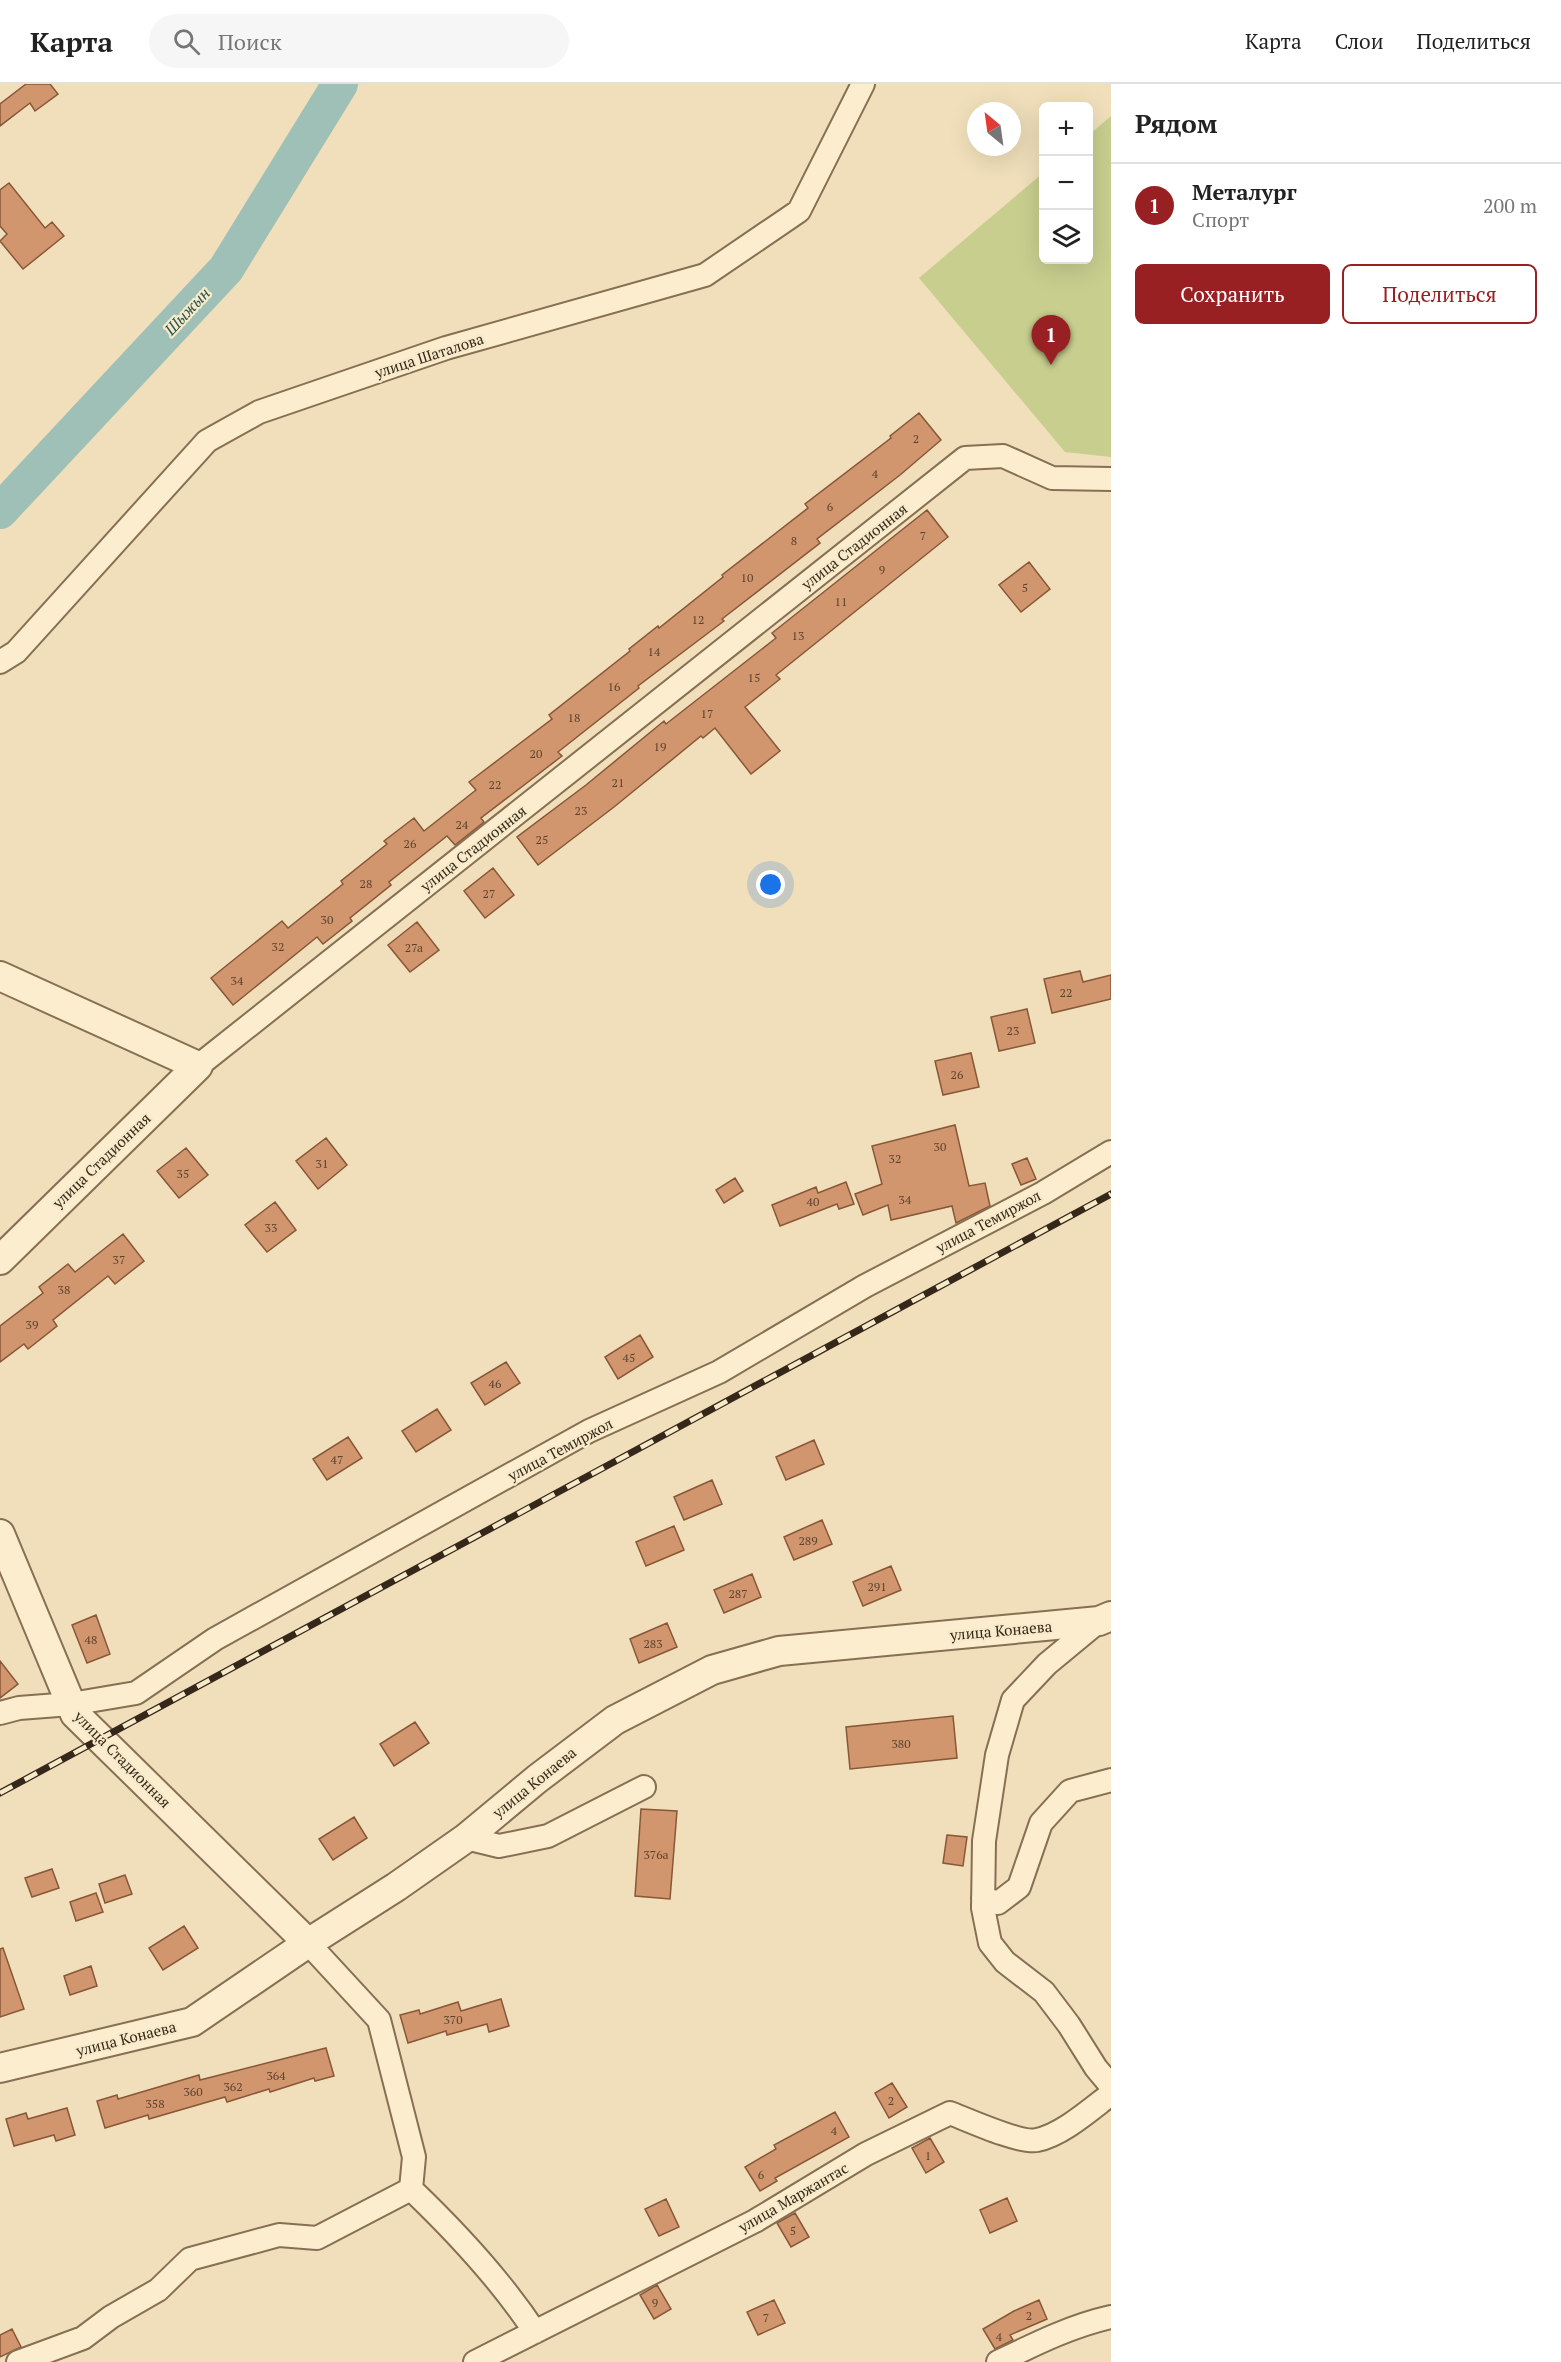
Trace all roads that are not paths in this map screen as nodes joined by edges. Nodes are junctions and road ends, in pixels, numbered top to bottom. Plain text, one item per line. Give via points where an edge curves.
1 (863, 84) edge
2 (1111, 479) edge
3 (0, 662) edge
4 (0, 976) edge
5 (198, 1066) junction
6 (1111, 1152) edge
7 (0, 1260) edge
8 (0, 1534) edge
9 (1105, 1618) edge
10 (71, 1704) junction
11 (0, 1713) edge
12 (1111, 1780) edge
13 (644, 1787) dead end
14 (466, 1838) junction
15 (983, 1898) junction
16 (308, 1943) junction
17 (0, 2068) edge
18 (1111, 2086) edge
19 (1111, 2094) edge
20 (411, 2189) junction
21 (1111, 2317) edge
22 (535, 2332) junction
23 (18, 2362) edge
24 (475, 2362) edge
25 (998, 2362) edge

1 - 3 street, улица Шаталова via 799,211 705,275 446,348 250,417 207,441 16,652
2 - 5 street, улица Стадионная via 1052,478 1004,456 965,458
4 - 5 street
5 - 7 street, улица Стадионная
6 - 10 street, улица Темиржол via 865,1286 719,1372 579,1437 215,1639 136,1693
8 - 10 street, улица Стадионная
9 - 14 street, улица Конаева via 779,1651 712,1670 615,1720
9 - 15 street via 1047,1664 1013,1700 997,1755 984,1841
10 - 11 street, улица Темиржол
10 - 16 street, улица Стадионная via 75,1714
12 - 15 street via 1070,1791 1041,1823 1019,1887 998,1902
13 - 14 street via 548,1836 499,1846
14 - 16 street, улица Конаева
15 - 18 street via 990,1943 1005,1962 1044,1992
16 - 17 street, улица Конаева via 192,2022
16 - 20 street via 379,2020 414,2157
19 - 22 street, улица Маржантас via 1051,2136 1035,2141 950,2113 866,2154 755,2221
20 - 22 street via 512,2297
20 - 23 street via 317,2238 279,2235 190,2259 158,2290 83,2338
21 - 25 street via 1089,2322
22 - 24 street, улица Маржантас

